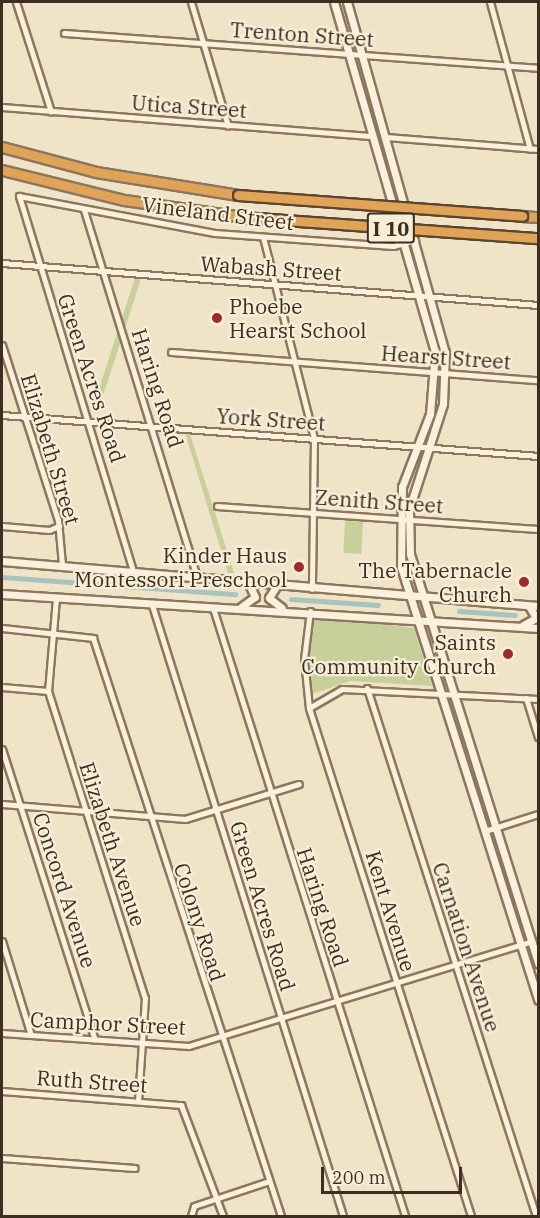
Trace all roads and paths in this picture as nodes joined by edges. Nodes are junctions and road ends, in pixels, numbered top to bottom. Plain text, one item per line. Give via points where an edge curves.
1 (16, 2) edge
2 (190, 2) edge
3 (334, 2) edge
4 (347, 2) edge
5 (490, 2) edge
6 (64, 33) dead end
7 (203, 44) junction
8 (350, 54) junction
9 (363, 55) junction
10 (507, 66) junction
11 (538, 68) edge
12 (2, 107) edge
13 (51, 112) junction
14 (370, 124) junction
15 (228, 126) junction
16 (374, 136) junction
17 (386, 137) junction
18 (2, 147) edge
19 (530, 149) junction
20 (538, 149) edge
21 (2, 170) edge
22 (19, 196) joint
23 (84, 210) junction
24 (538, 217) edge
25 (263, 237) junction
26 (538, 238) edge
27 (415, 240) junction
28 (405, 243) junction
29 (2, 264) edge
30 (38, 267) junction
31 (104, 272) junction
32 (277, 285) junction
33 (420, 296) junction
34 (432, 297) junction
35 (538, 305) edge
36 (2, 345) edge
37 (171, 352) dead end
38 (4, 359) edge
39 (299, 362) junction
40 (436, 373) junction
41 (447, 374) junction
42 (538, 380) edge
43 (2, 415) edge
44 (25, 417) junction
45 (88, 421) junction
46 (154, 427) junction
47 (314, 439) junction
48 (417, 446) junction
49 (428, 447) junction
50 (538, 456) edge
51 (217, 506) dead end
52 (316, 513) junction
53 (398, 520) junction
54 (409, 520) junction
55 (2, 526) edge
56 (60, 526) junction
57 (538, 529) edge
58 (2, 561) edge
59 (62, 565) junction
60 (133, 571) junction
61 (197, 577) junction
62 (244, 582) junction
63 (277, 585) junction
64 (312, 589) junction
65 (2, 594) edge
66 (410, 596) junction
67 (422, 597) junction
68 (56, 598) junction
69 (152, 605) junction
70 (528, 606) junction
71 (538, 606) edge
72 (213, 608) junction
73 (238, 608) junction
74 (284, 610) junction
75 (310, 611) junction
76 (417, 619) junction
77 (429, 620) junction
78 (518, 627) junction
79 (2, 628) edge
80 (538, 628) edge
81 (53, 632) junction
82 (2, 687) edge
83 (367, 688) junction
84 (48, 691) junction
85 (440, 693) junction
86 (452, 693) junction
87 (526, 698) junction
88 (538, 699) edge
89 (309, 708) junction
90 (538, 737) edge
91 (2, 750) edge
92 (299, 784) dead end
93 (269, 793) junction
94 (2, 804) edge
95 (21, 806) junction
96 (86, 811) junction
97 (216, 811) junction
98 (538, 814) edge
99 (150, 818) junction
100 (496, 828) junction
101 (485, 831) junction
102 (2, 941) edge
103 (520, 941) junction
104 (531, 941) junction
105 (455, 963) junction
106 (538, 963) edge
107 (395, 981) junction
108 (538, 1000) edge
109 (336, 1001) junction
110 (281, 1018) junction
111 (2, 1033) edge
112 (31, 1035) junction
113 (220, 1037) junction
114 (95, 1040) junction
115 (142, 1044) junction
116 (2, 1091) edge
117 (138, 1101) junction
118 (2, 1158) edge
119 (135, 1168) dead end
120 (269, 1181) junction
121 (216, 1200) junction
122 (191, 1216) edge
123 (223, 1216) edge
124 (281, 1216) edge
125 (343, 1216) edge
126 (405, 1216) edge
127 (471, 1216) edge
128 (536, 1216) edge

1 - 13 street
2 - 7 street
3 - 8 street
4 - 9 street
5 - 10 street
6 - 7 street, Trenton Street
7 - 8 street, Trenton Street
7 - 15 street
8 - 9 street, Trenton Street
8 - 14 street
9 - 10 street, Trenton Street
9 - 17 street
10 - 11 street, Trenton Street
10 - 19 street
12 - 13 street, Utica Street
13 - 15 street, Utica Street
14 - 16 street
14 - 17 street
15 - 16 street, Utica Street
16 - 28 street
17 - 19 street
17 - 27 street
18 - 24 highway, I 10, bridge via 96,172 238,195
19 - 20 street
21 - 26 highway, I 10, bridge via 124,200 243,217
22 - 23 street, Vineland Street
22 - 30 street, Green Acres Road
23 - 25 street, Vineland Street
23 - 31 street, Haring Road
25 - 28 street, Vineland Street via 393,246
25 - 32 street
27 - 28 street, Vineland Street
27 - 34 street
28 - 33 street
29 - 30 street, Wabash Street
30 - 31 street, Wabash Street
30 - 45 street, Green Acres Road
31 - 32 street, Wabash Street
31 - 46 street, Haring Road
32 - 33 street, Wabash Street
32 - 39 street
33 - 34 street, Wabash Street
33 - 40 street
34 - 35 street, Wabash Street
34 - 41 street
36 - 38 street, Elizabeth Street
37 - 39 street, Hearst Street
38 - 44 street, Elizabeth Street
39 - 40 street, Hearst Street
39 - 47 street
40 - 41 street, Hearst Street
40 - 48 street via 432,408
41 - 42 street, Hearst Street
41 - 49 street via 439,422
43 - 44 street, York Street
44 - 45 street, York Street
44 - 56 street, Elizabeth Street
45 - 46 street, York Street
45 - 60 street, Green Acres Road
46 - 47 street, York Street
46 - 61 street, Haring Road
47 - 48 street, York Street
47 - 52 street
48 - 49 street, York Street
48 - 53 street via 402,487
49 - 50 street, York Street
49 - 54 street
51 - 52 street, Zenith Street
52 - 53 street, Zenith Street
52 - 64 street
53 - 54 street, Zenith Street
53 - 66 street
54 - 57 street, Zenith Street
54 - 67 street via 410,554
55 - 56 street
56 - 59 street, Elizabeth Street
58 - 59 street
59 - 60 street
60 - 61 street
61 - 62 street
62 - 63 street
62 - 73 street via 256,593
63 - 64 street
63 - 74 street via 269,598
64 - 66 street
65 - 68 street
66 - 67 street
66 - 76 street
67 - 70 street
67 - 77 street
68 - 69 street
68 - 81 street, Elizabeth Avenue
69 - 72 street
69 - 97 street, Green Acres Road
70 - 71 street
70 - 78 street via 536,618
72 - 73 street
72 - 93 street, Haring Road
73 - 74 street
74 - 75 street
75 - 76 street
75 - 89 street, Kent Avenue via 304,658
76 - 77 street
76 - 85 street
77 - 78 street
77 - 86 street
78 - 80 street
79 - 81 street
81 - 84 street, Elizabeth Avenue
81 - 99 street, Colony Road via 91,636
82 - 84 street
83 - 85 street
83 - 89 street via 335,691
83 - 105 street, Carnation Avenue
84 - 96 street, Elizabeth Avenue
85 - 86 street
85 - 101 street
86 - 87 street
86 - 100 street
87 - 88 street
87 - 90 street
89 - 107 street, Kent Avenue
91 - 95 street, Concord Avenue
92 - 93 street
93 - 97 street
93 - 109 street, Haring Road
94 - 95 street
95 - 96 street
95 - 114 street, Concord Avenue
96 - 99 street
96 - 115 street, Elizabeth Avenue via 145,998
97 - 99 street via 185,819
97 - 110 street, Green Acres Road
98 - 100 street
99 - 113 street, Colony Road
100 - 101 street
100 - 104 street
101 - 103 street
102 - 112 street
103 - 104 street, Camphor Street
103 - 105 street, Camphor Street
103 - 108 street
104 - 106 street
105 - 107 street, Camphor Street
105 - 128 street, Carnation Avenue
107 - 109 street, Camphor Street
107 - 127 street, Kent Avenue
109 - 110 street, Camphor Street
109 - 126 street, Haring Road
110 - 113 street, Camphor Street
110 - 125 street, Green Acres Road
111 - 112 street, Camphor Street
112 - 114 street, Camphor Street
113 - 115 street, Camphor Street via 189,1046
113 - 120 street, Colony Road
114 - 115 street, Camphor Street
115 - 117 street, Elizabeth Avenue
116 - 117 street, Ruth Street
117 - 121 street, Ruth Street via 180,1105
118 - 119 street
120 - 121 street
120 - 124 street, Colony Road
121 - 122 street via 192,1208
121 - 123 street

